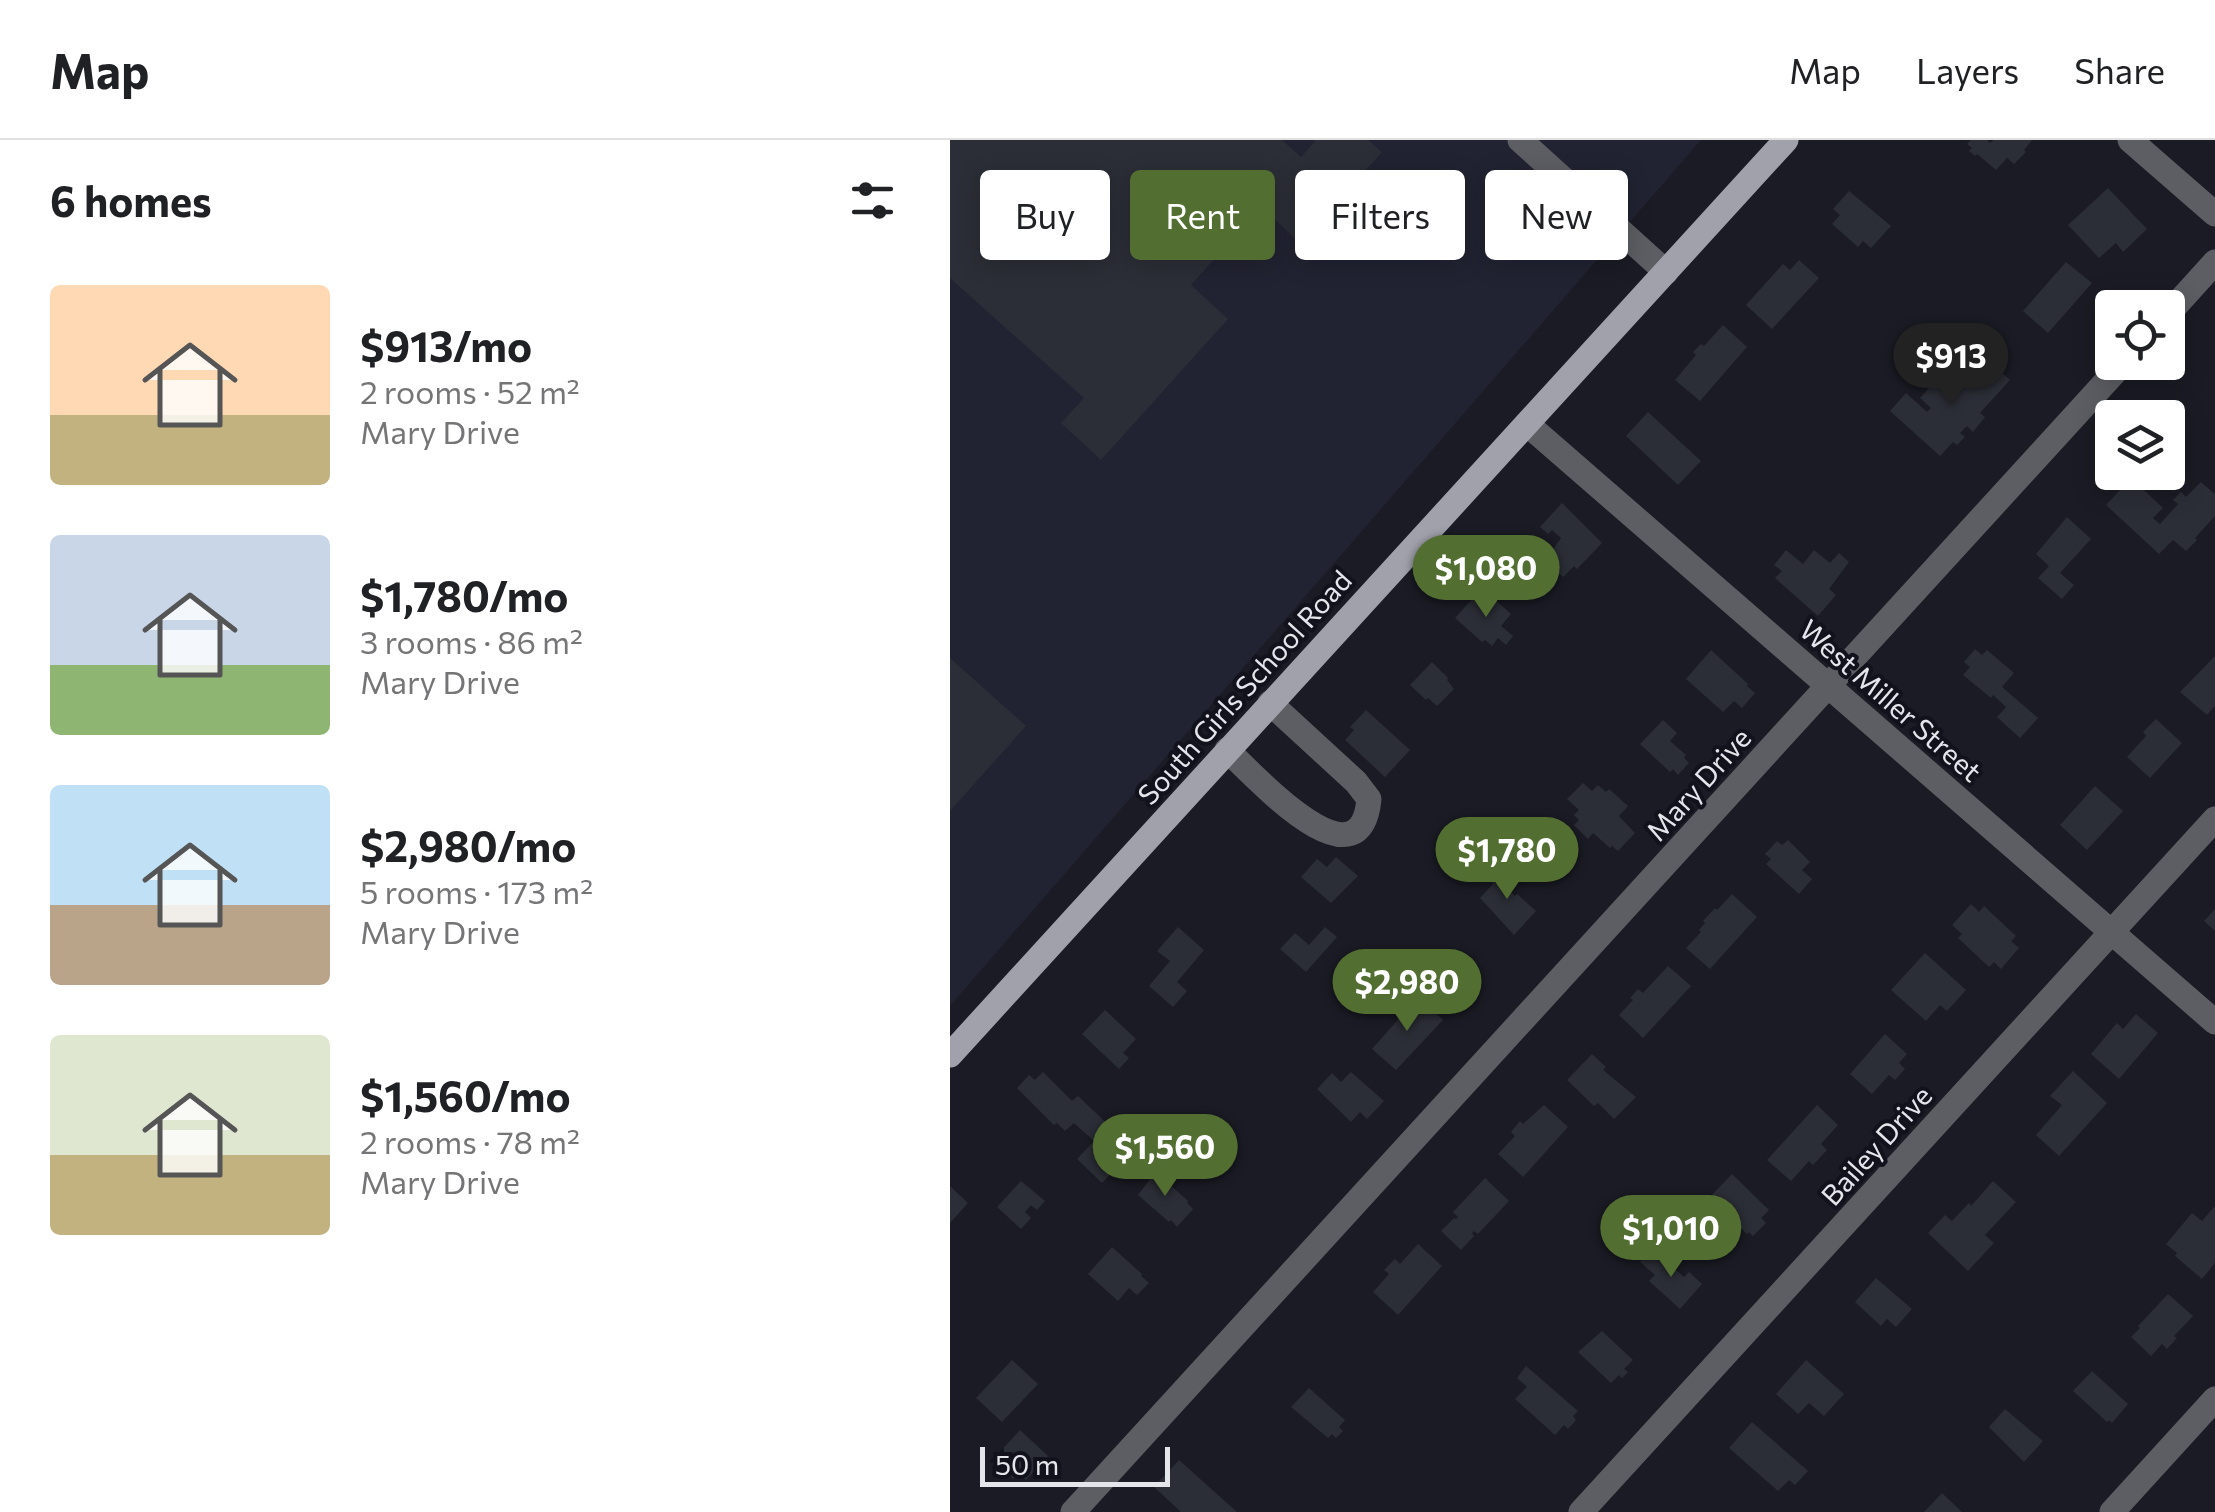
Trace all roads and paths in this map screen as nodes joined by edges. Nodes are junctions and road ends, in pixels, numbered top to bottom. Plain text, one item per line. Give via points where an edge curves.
1 (1520, 140) edge
2 (1786, 140) edge
3 (2130, 140) edge
4 (2215, 214) edge
5 (2215, 262) edge
6 (1666, 272) junction
7 (2185, 295) edge
8 (2108, 380) edge
9 (1527, 424) junction
10 (1828, 686) junction
11 (1270, 703) junction
12 (1227, 750) junction
13 (2215, 819) edge
14 (2111, 932) junction
15 (2215, 1022) edge
16 (950, 1055) edge
17 (2215, 1399) edge
18 (1074, 1512) edge
19 (1582, 1512) edge
20 (2112, 1512) edge

1 - 6 street
2 - 6 main road, South Girls School Road
3 - 4 street
5 - 7 street
6 - 9 main road, South Girls School Road
8 - 10 street, Mary Drive
9 - 10 street, West Miller Street
9 - 11 main road, South Girls School Road
10 - 14 street, West Miller Street
10 - 18 street, Mary Drive
11 - 12 main road, South Girls School Road
11 - 12 street via 1356,782 1369,799 1363,824 1346,836 1319,830
12 - 16 main road, South Girls School Road
13 - 14 street, Bailey Drive
14 - 15 street, West Miller Street
14 - 19 street, Bailey Drive
17 - 20 street

